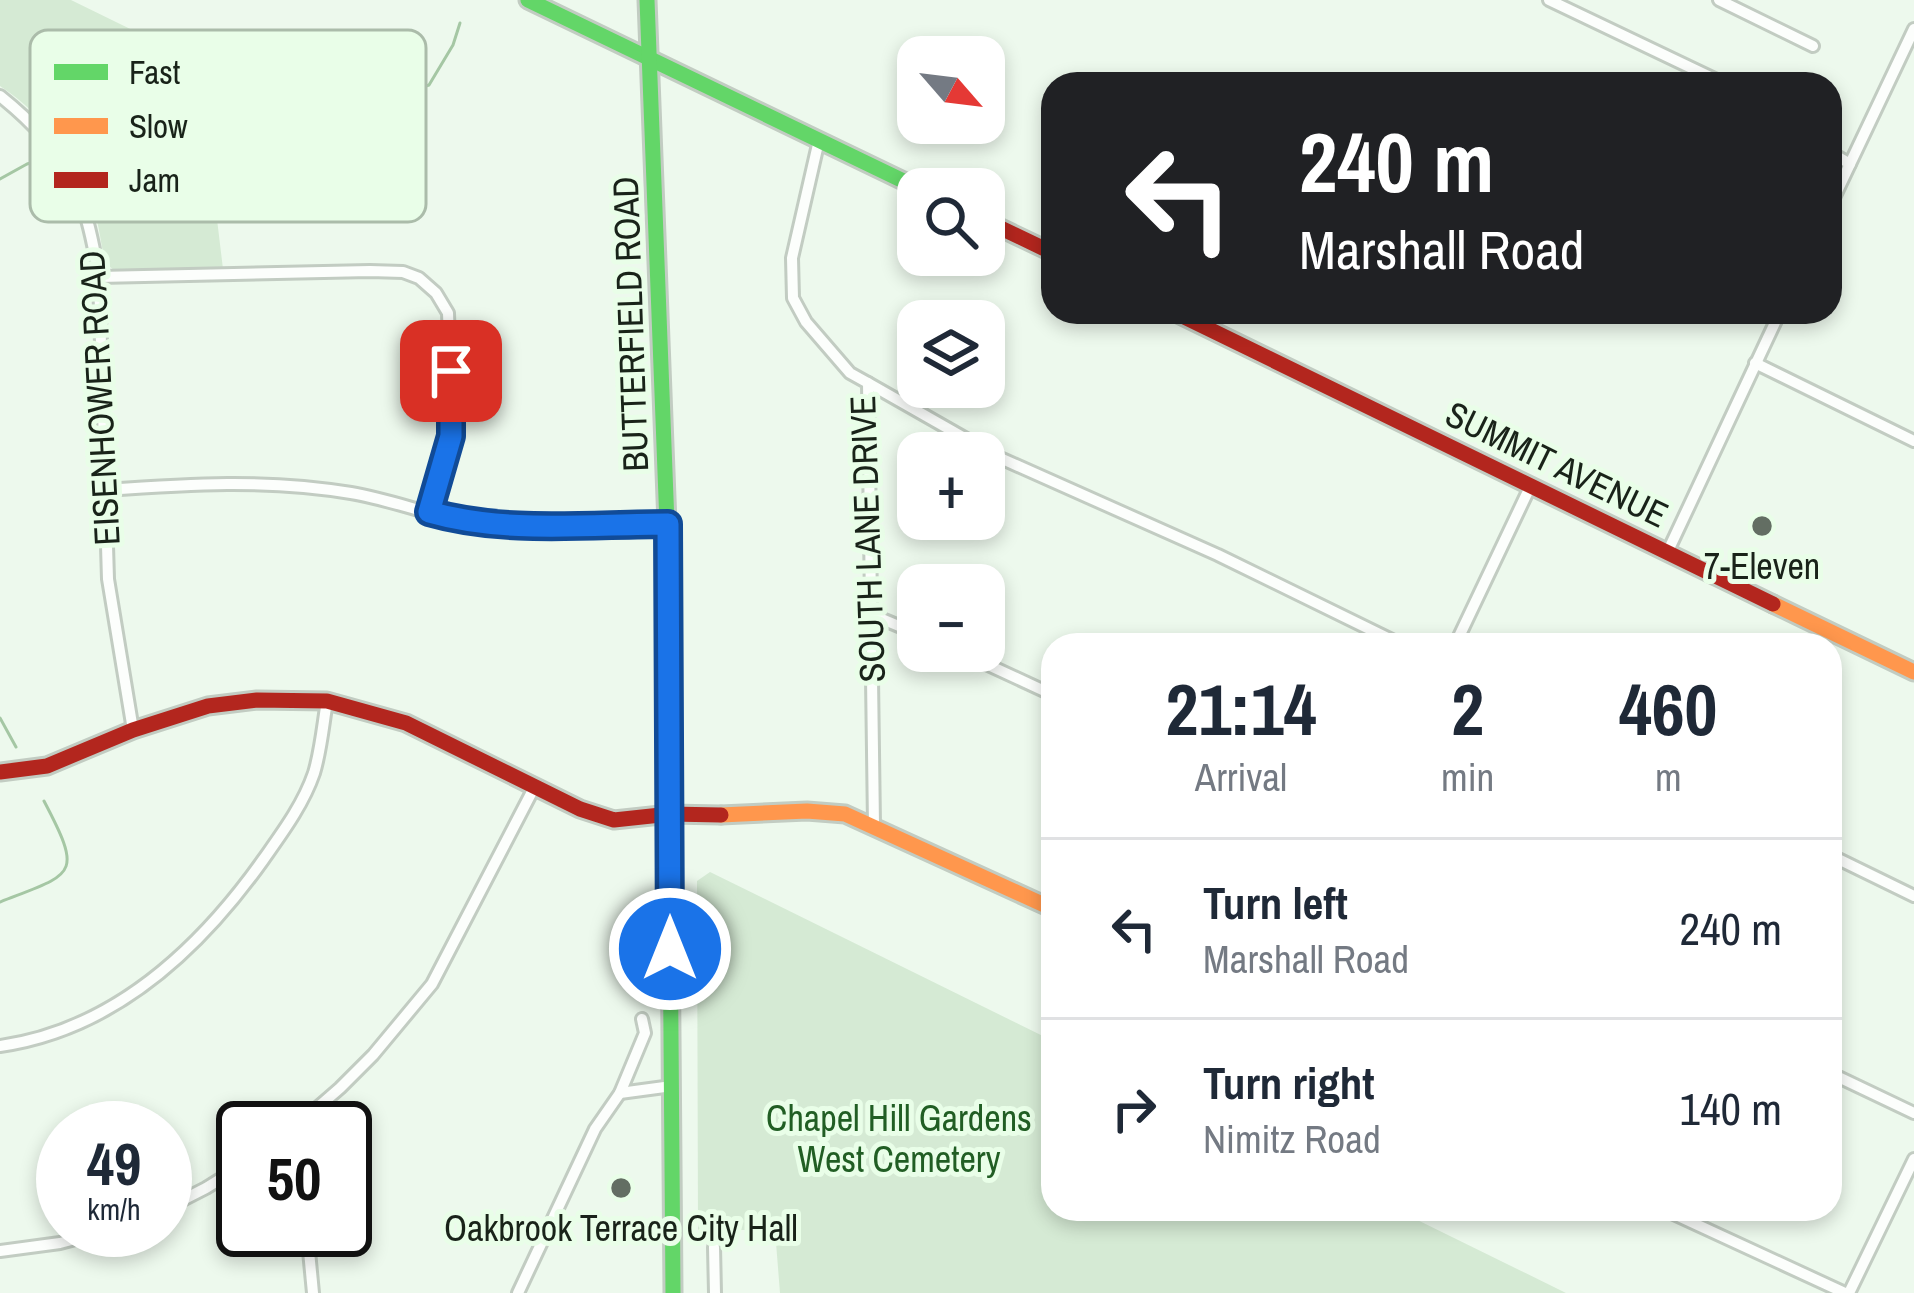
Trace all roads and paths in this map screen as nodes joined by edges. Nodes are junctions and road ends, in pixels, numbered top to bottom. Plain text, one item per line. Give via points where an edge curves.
1 (528, 0) edge
2 (646, 0) edge
3 (1549, 0) edge
4 (1719, 0) edge
5 (1760, 0) edge
6 (1753, 16) junction
7 (1914, 29) edge
8 (1813, 46) dead end
9 (650, 62) junction
10 (1700, 72) edge
11 (0, 96) edge
12 (30, 121) edge
13 (819, 140) junction
14 (1842, 159) edge
15 (1850, 164) junction
16 (897, 178) edge
17 (1842, 181) edge
18 (89, 222) edge
19 (1005, 230) edge
20 (1041, 247) edge
21 (99, 278) junction
22 (1199, 324) edge
23 (1774, 324) edge
24 (1756, 363) junction
25 (868, 383) junction
26 (1914, 442) edge
27 (1532, 485) junction
28 (104, 490) junction
29 (429, 512) junction
30 (668, 524) junction
31 (1668, 551) junction
32 (870, 614) junction
33 (897, 625) edge
34 (1377, 633) edge
35 (1461, 633) edge
36 (1836, 633) edge
37 (1842, 636) edge
38 (1914, 671) edge
39 (1003, 672) edge
40 (1041, 689) edge
41 (327, 700) junction
42 (133, 730) junction
43 (0, 772) edge
44 (535, 786) junction
45 (670, 814) junction
46 (874, 825) junction
47 (1842, 861) edge
48 (1914, 896) edge
49 (1041, 903) edge
50 (642, 1019) dead end
51 (0, 1046) edge
52 (1842, 1079) edge
53 (672, 1086) junction
54 (620, 1094) junction
55 (325, 1101) edge
56 (1914, 1113) edge
57 (1914, 1159) edge
58 (1689, 1221) edge
59 (36, 1246) edge
60 (714, 1247) dead end
61 (0, 1251) edge
62 (310, 1257) edge
63 (313, 1293) edge
64 (518, 1293) edge
65 (673, 1293) edge
66 (715, 1293) edge
67 (1847, 1293) edge

1 - 9 main road
2 - 9 main road, BUTTERFIELD ROAD
3 - 10 street
4 - 6 street
5 - 6 street
6 - 8 street
7 - 15 street
9 - 13 main road
9 - 30 main road, BUTTERFIELD ROAD
11 - 12 street, EISENHOWER ROAD
13 - 16 main road
13 - 25 street, SOUTH LANE DRIVE via 791,258 793,298 850,373
14 - 15 street
15 - 17 street
18 - 21 street, EISENHOWER ROAD
19 - 20 main road
21 - 28 street, EISENHOWER ROAD
21 - 29 street via 370,271 403,272 427,284 448,313 452,405
22 - 27 main road, SUMMIT AVENUE
23 - 24 street
24 - 26 street
24 - 31 street
25 - 32 street, SOUTH LANE DRIVE
25 - 34 street via 998,457
27 - 31 main road, SUMMIT AVENUE
27 - 35 street
28 - 29 street via 269,483
28 - 42 street, EISENHOWER ROAD via 108,579
29 - 30 street via 493,525
30 - 45 main road, BUTTERFIELD ROAD
31 - 36 main road, SUMMIT AVENUE
32 - 33 street
32 - 46 street, SOUTH LANE DRIVE
37 - 38 main road, SUMMIT AVENUE
39 - 40 street
41 - 42 main road via 208,706
41 - 44 main road via 406,723
41 - 51 street via 314,772 298,806 207,928 102,1013
42 - 43 main road via 47,766
44 - 45 main road via 614,820
44 - 55 street via 432,984
45 - 46 main road via 807,811
45 - 53 main road, BUTTERFIELD ROAD
46 - 49 main road
47 - 48 street
50 - 54 street via 645,1033
52 - 56 street
53 - 54 street
53 - 65 main road, BUTTERFIELD ROAD
54 - 64 street
57 - 67 street
58 - 67 street
59 - 61 street
60 - 66 street
62 - 63 street

